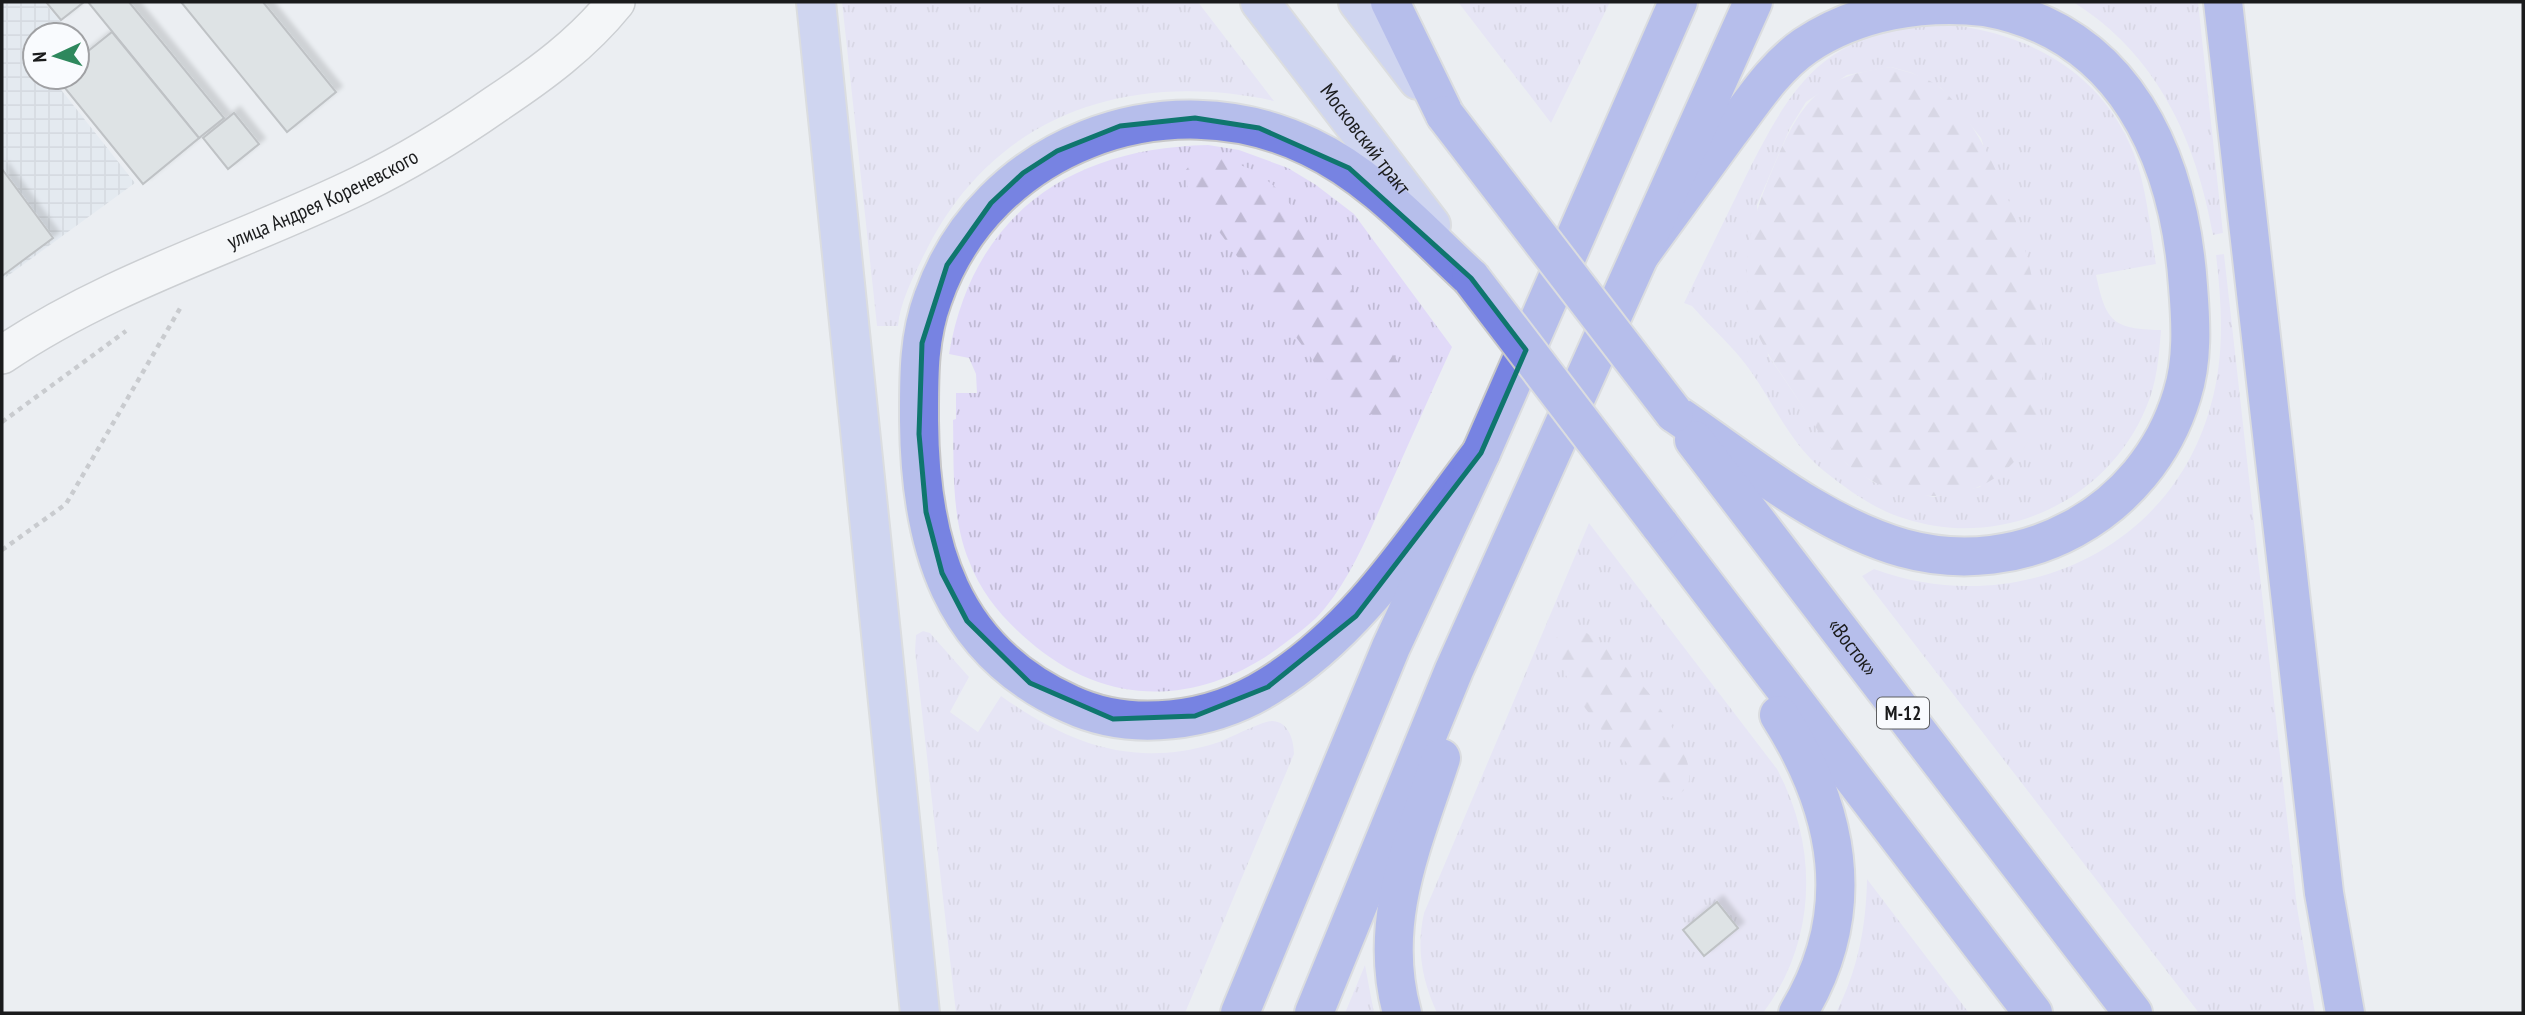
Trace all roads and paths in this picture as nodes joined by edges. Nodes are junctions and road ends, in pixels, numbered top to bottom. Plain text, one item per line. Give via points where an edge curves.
1 (616, 2) edge
2 (816, 2) edge
3 (1260, 2) edge
4 (1358, 2) edge
5 (1390, 2) edge
6 (1669, 2) edge
7 (1678, 2) edge
8 (1753, 2) edge
9 (2223, 2) edge
10 (1655, 53) junction
11 (1445, 115) junction
12 (1640, 254) junction
13 (1471, 278) junction
14 (182, 304) dead end
15 (130, 329) dead end
16 (2, 355) edge
17 (1674, 413) junction
18 (2, 422) edge
19 (1481, 453) junction
20 (1659, 524) junction
21 (1514, 533) junction
22 (2, 550) edge
23 (920, 1013) edge
24 (1240, 1013) edge
25 (1314, 1013) edge
26 (1402, 1013) edge
27 (1798, 1013) edge
28 (2033, 1013) edge
29 (2133, 1013) edge
30 (2345, 1013) edge

1 - 16 street, улица Андрея Кореневского via 544,72 407,160 103,298
2 - 23 main road
3 - 13 main road, Московский тракт
4 - 11 main road
5 - 11 highway, «Восток»
6 - 10 highway
7 - 10 highway
8 - 12 highway
9 - 30 highway via 2324,893
10 - 19 highway
11 - 17 highway, «Восток», bridge
12 - 17 highway via 1757,96 1801,48 1866,16 1934,3 2008,11 2043,24 2078,44 2109,70 2134,103 2165,164 2186,260 2189,363 2168,430 2125,492 2078,527 2035,547 1969,558 1882,542 1802,500
12 - 21 highway
13 - 19 highway via 1371,185 1349,168 1289,137 1195,118 1120,126 1066,146 1023,173 991,203 967,232 933,296 919,385 926,512 952,596 984,642 1030,683 1083,710 1113,719 1195,716 1247,698 1292,670 1356,615
13 - 20 highway, bridge
14 - 22 path via 66,503
15 - 18 path
17 - 29 highway, «Восток» / М-12
19 - 24 highway via 1391,648
20 - 27 highway via 1796,742 1810,767 1829,823 1836,895 1832,931 1812,990
20 - 28 highway
21 - 25 highway via 1380,845
21 - 26 highway via 1404,871 1395,910 1394,982

